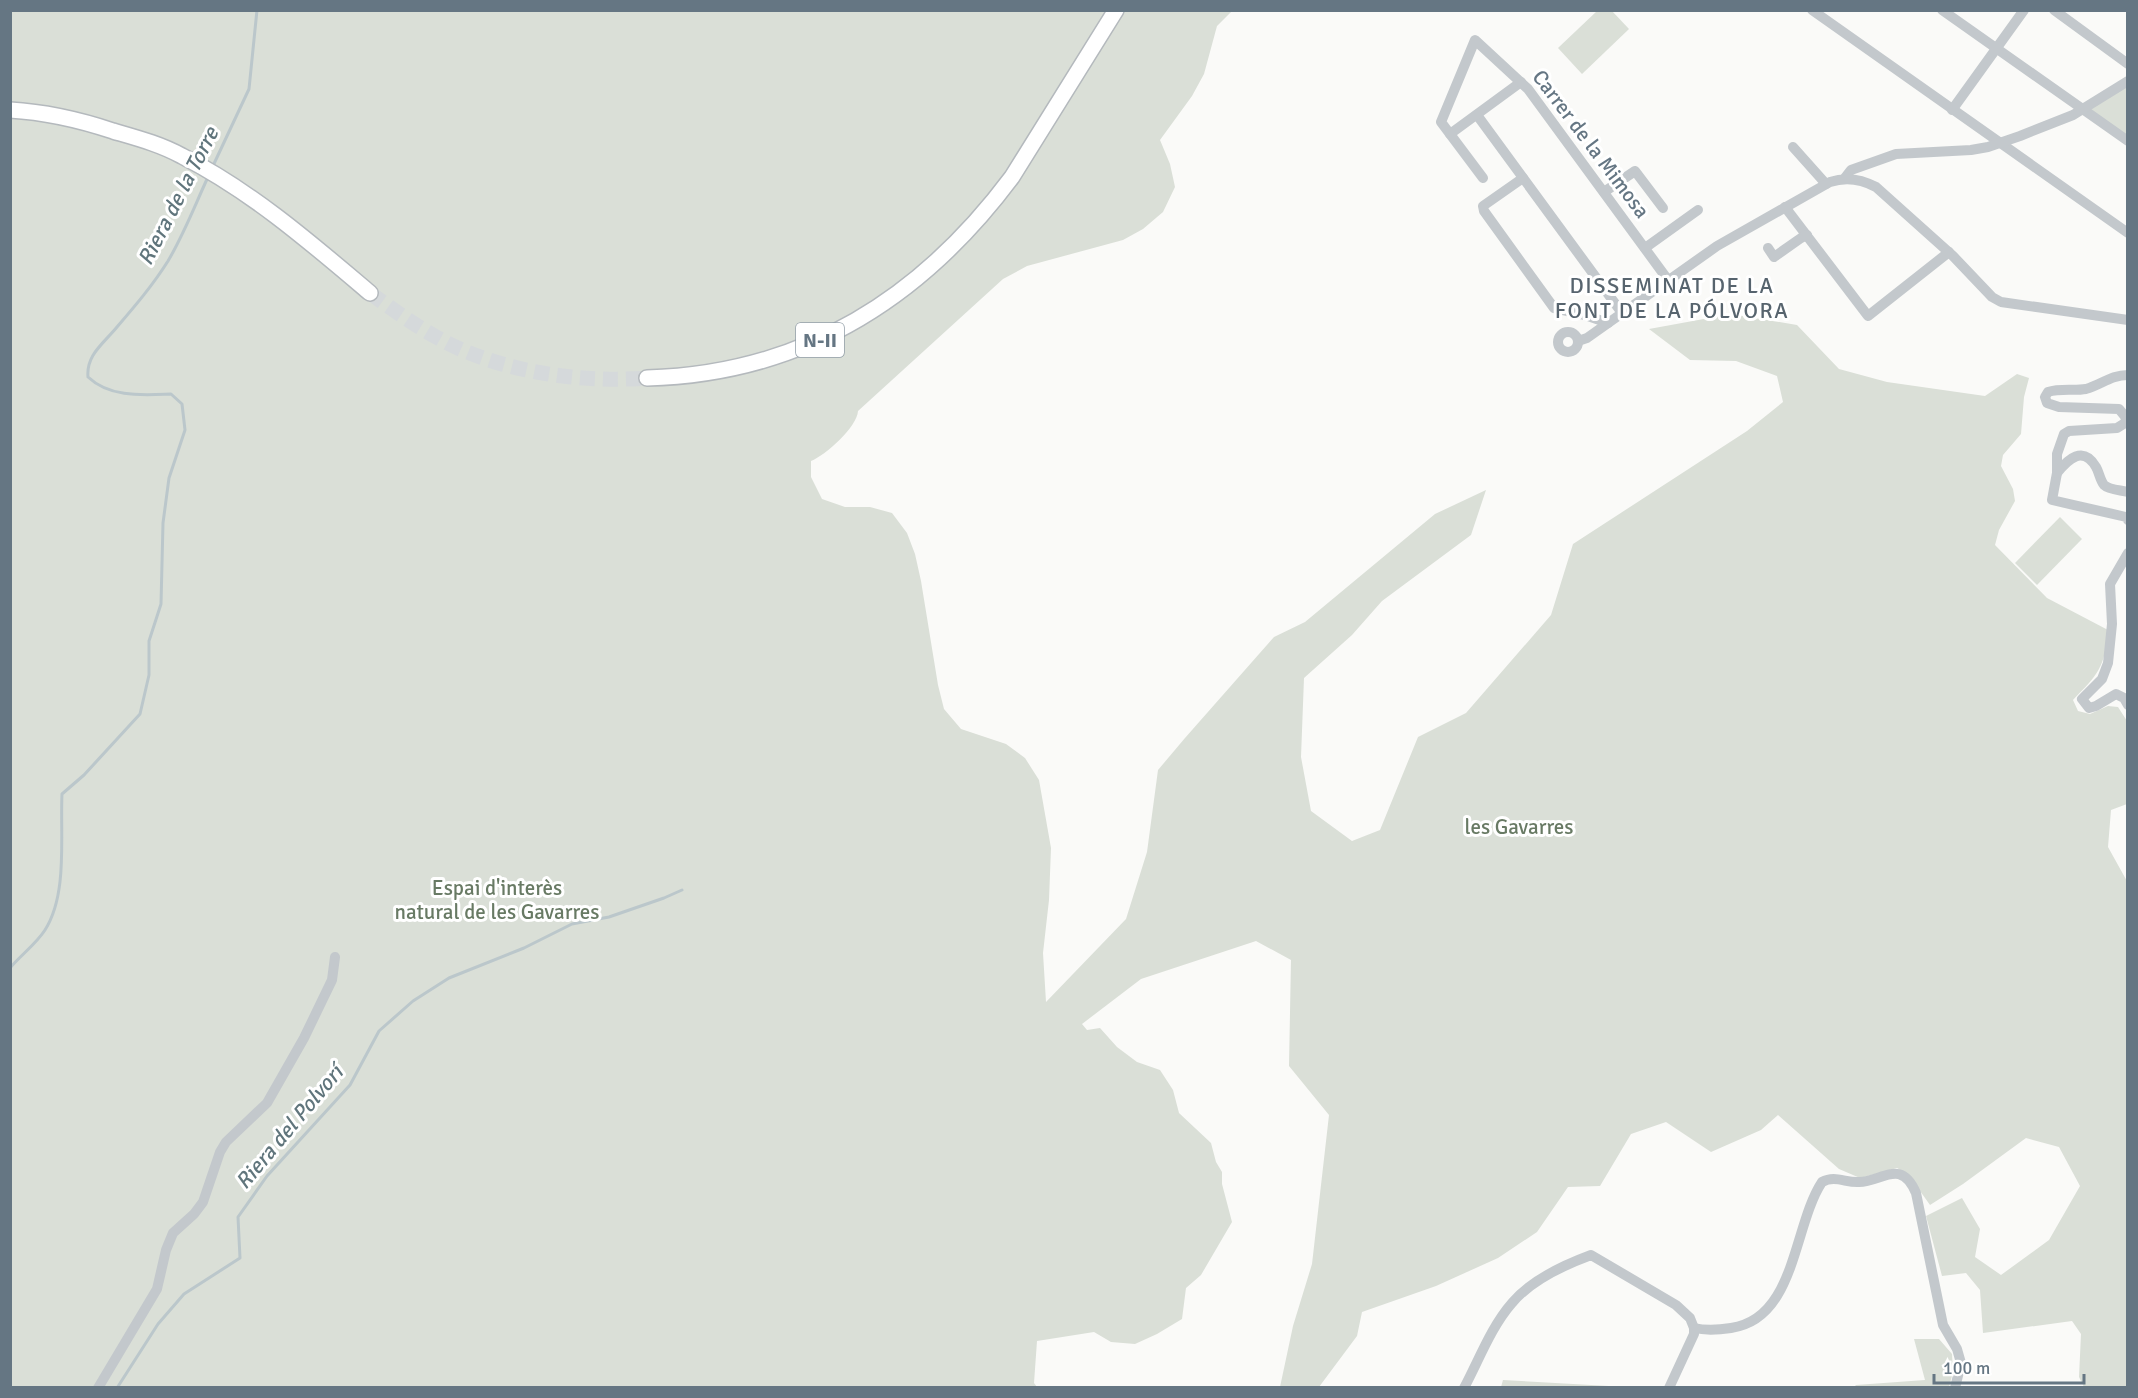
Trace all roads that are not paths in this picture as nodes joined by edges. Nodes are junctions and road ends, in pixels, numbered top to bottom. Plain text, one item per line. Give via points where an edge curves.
1 (1116, 10) edge
2 (1812, 10) edge
3 (1942, 10) edge
4 (2024, 10) edge
5 (2054, 10) edge
6 (1996, 49) junction
7 (2127, 64) edge
8 (2127, 81) edge
9 (1521, 82) junction
10 (10, 110) edge
11 (1953, 110) junction
12 (2083, 110) junction
13 (1477, 115) junction
14 (1450, 134) junction
15 (2127, 141) edge
16 (1999, 143) junction
17 (1793, 147) dead end
18 (1523, 177) junction
19 (1483, 178) dead end
20 (1844, 179) junction
21 (1826, 184) junction
22 (1604, 192) junction
23 (1785, 207) junction
24 (1663, 208) dead end
25 (1698, 210) dead end
26 (2127, 233) edge
27 (1807, 236) junction
28 (1645, 248) junction
29 (1768, 248) dead end
30 (1949, 252) junction
31 (1668, 280) junction
32 (370, 293) tunnel mouth
33 (1622, 313) junction
34 (2127, 320) edge
35 (1608, 323) junction
36 (1578, 341) dead end
37 (2127, 375) edge
38 (647, 378) tunnel mouth
39 (2127, 419) edge
40 (2057, 473) junction
41 (2127, 492) edge
42 (2127, 520) edge
43 (2127, 553) edge
44 (2127, 705) edge
45 (334, 957) dead end
46 (1694, 1328) junction
47 (98, 1388) edge
48 (1464, 1388) edge
49 (1669, 1388) edge
50 (1956, 1388) edge

1 - 38 highway, N-II via 997,198 943,257 903,291 845,327 787,353 712,372
2 - 11 street
3 - 6 street
4 - 6 street
5 - 7 street
6 - 11 street
6 - 12 street
8 - 12 street
9 - 13 street
9 - 14 street, Carrer de la Mimosa via 1475,40 1441,122
9 - 22 street, Carrer de la Mimosa
10 - 32 highway via 92,124 160,146 209,171 267,209
11 - 16 street
12 - 15 street
12 - 16 street
13 - 14 street
13 - 18 street
14 - 19 street
16 - 20 street via 1971,150 1896,154 1851,170
16 - 26 street
17 - 21 street
18 - 33 street
18 - 35 street via 1483,206 1484,212 1554,308
20 - 21 street
20 - 30 street via 1876,187
21 - 23 street
22 - 24 street via 1635,171
22 - 28 street, Carrer de la Mimosa
23 - 27 street
23 - 31 street
25 - 28 street
27 - 29 street via 1774,257
27 - 30 street via 1868,316
28 - 31 street, Carrer de la Mimosa
30 - 34 street via 2001,302
31 - 33 street
33 - 35 street
35 - 36 street
37 - 39 street via 2111,377 2084,389 2054,390 2045,397 2047,403 2059,407 2119,409
39 - 40 street via 2117,428 2064,434 2057,454
40 - 41 street via 2068,459 2087,458 2106,487
40 - 42 street via 2052,500
43 - 44 street via 2110,584 2112,624 2108,663 2102,679 2082,699 2089,708 2116,694
45 - 47 street via 332,980 304,1038 267,1103 220,1152 204,1202 173,1233 157,1289
46 - 48 street via 1690,1318 1676,1305 1591,1255 1547,1276 1514,1300
46 - 49 street
46 - 50 street via 1742,1326 1771,1305 1822,1182 1833,1178 1862,1182 1897,1173 1909,1180 1916,1193 1943,1325 1961,1363

